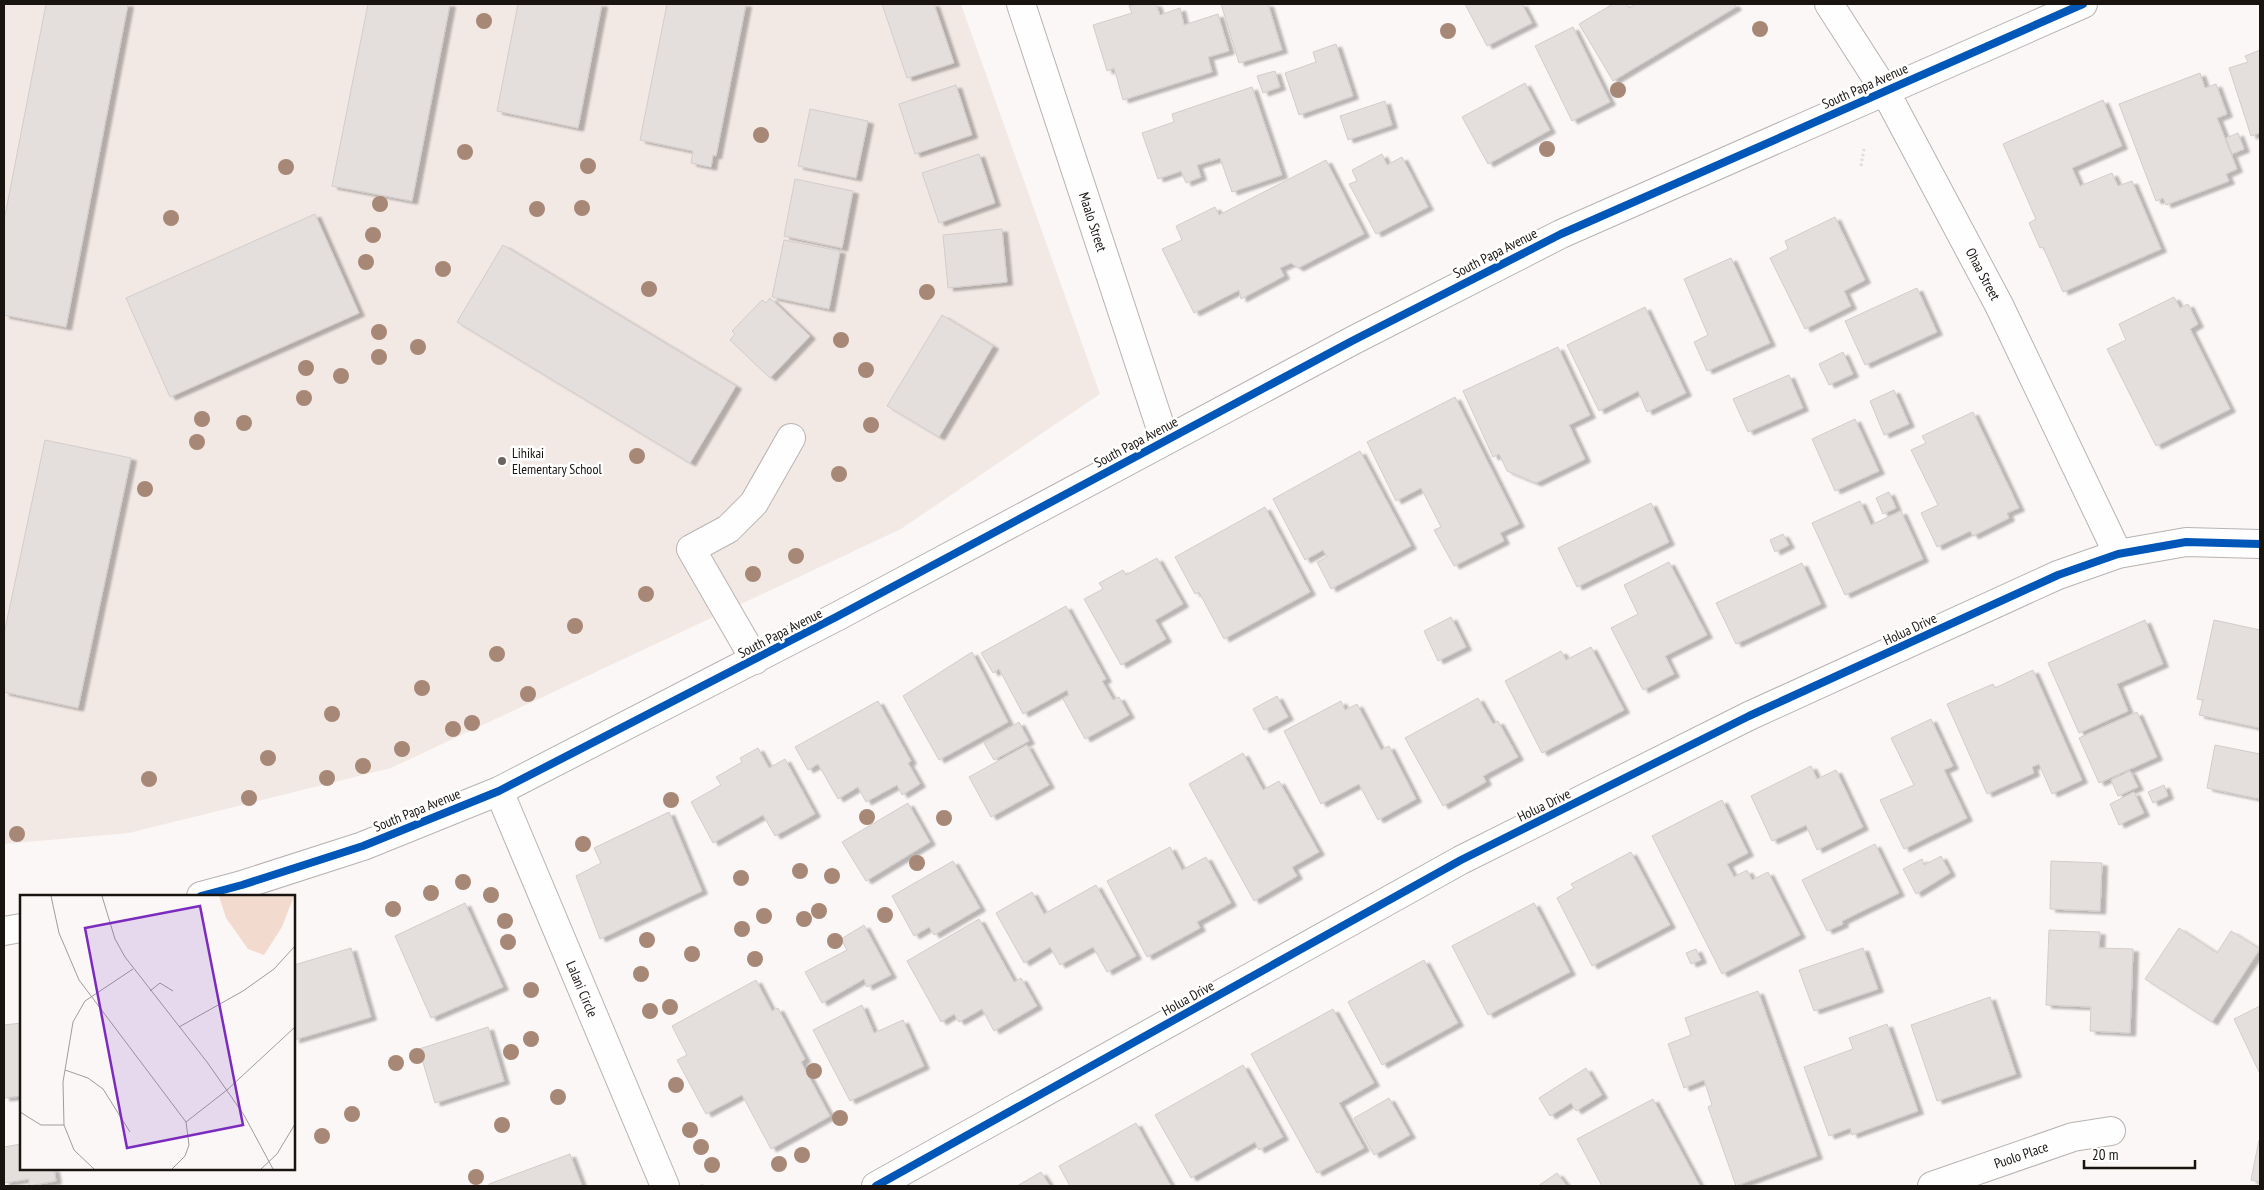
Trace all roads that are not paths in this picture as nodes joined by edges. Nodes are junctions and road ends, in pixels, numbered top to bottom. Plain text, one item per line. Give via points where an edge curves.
1 (1022, 4) edge
2 (1829, 4) edge
3 (2084, 4) edge
4 (1885, 91) junction
5 (791, 438) dead end
6 (1165, 441) junction
7 (2260, 544) edge
8 (2118, 554) junction
9 (755, 660) junction
10 (499, 791) junction
11 (205, 895) edge
12 (20, 928) edge
13 (4, 931) edge
14 (2111, 1130) dead end
15 (665, 1186) edge
16 (876, 1186) edge
17 (1932, 1186) edge

1 - 6 street, Maalo Street
2 - 4 street, Ohaa Street
3 - 4 street, South Papa Avenue
4 - 6 street, South Papa Avenue via 1561,234
4 - 8 street, Ohaa Street via 1999,305
5 - 9 street via 754,503 728,529 691,549
6 - 9 street, South Papa Avenue
7 - 8 street, Holua Drive via 2186,542
8 - 16 street, Holua Drive via 2058,575 1749,716 1461,860
9 - 10 street, South Papa Avenue
10 - 11 street, South Papa Avenue via 363,846
10 - 15 street, Lalani Circle
12 - 13 street
14 - 17 street, Puolo Place via 2073,1137

